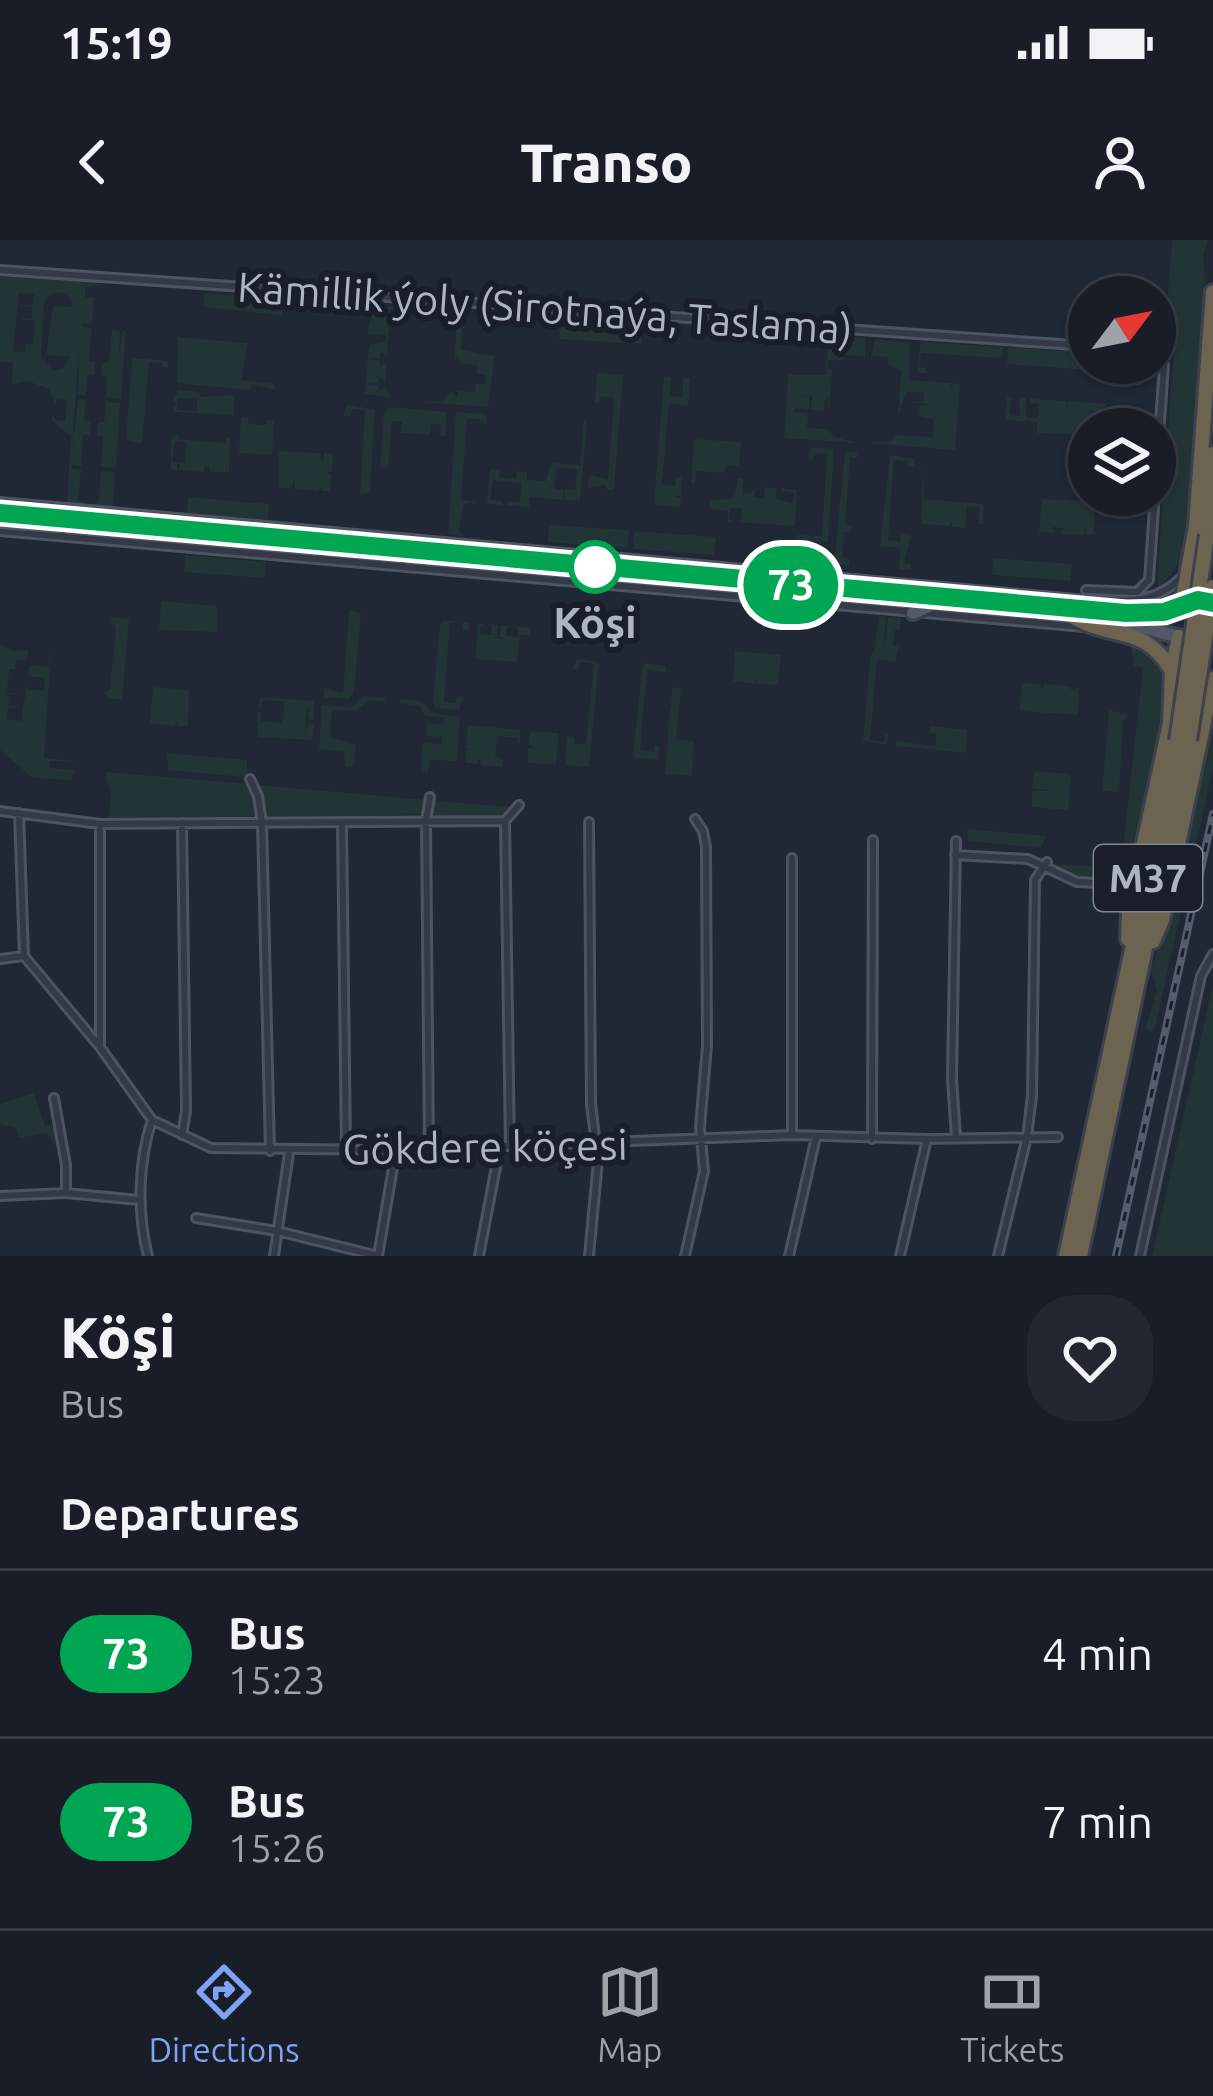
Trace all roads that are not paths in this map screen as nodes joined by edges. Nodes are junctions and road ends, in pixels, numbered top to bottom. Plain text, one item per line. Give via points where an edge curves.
1 (0, 270) edge
2 (1213, 292) edge
3 (1068, 345) edge
4 (1163, 384) edge
5 (1213, 454) edge
6 (0, 502) edge
7 (1, 525) edge
8 (168, 532) junction
9 (1186, 573) junction
10 (916, 586) junction
11 (1213, 587) edge
12 (1081, 595) junction
13 (932, 601) junction
14 (1213, 603) edge
15 (1181, 609) junction
16 (1095, 610) junction
17 (914, 613) junction
18 (1072, 617) junction
19 (1092, 628) junction
20 (1179, 637) junction
21 (1213, 647) edge
22 (1172, 671) junction
23 (1213, 680) edge
24 (1183, 741) junction
25 (250, 779) dead end
26 (430, 797) dead end
27 (519, 805) dead end
28 (0, 811) edge
29 (19, 813) junction
30 (695, 819) dead end
31 (505, 820) junction
32 (426, 821) junction
33 (342, 822) junction
34 (590, 822) dead end
35 (100, 824) junction
36 (182, 824) junction
37 (262, 824) junction
38 (873, 840) dead end
39 (956, 841) dead end
40 (955, 854) junction
41 (792, 858) dead end
42 (1043, 867) junction
43 (1138, 870) junction
44 (1213, 954) edge
45 (24, 956) junction
46 (0, 959) edge
47 (1135, 967) junction
48 (100, 1047) junction
49 (54, 1098) dead end
50 (152, 1120) junction
51 (182, 1135) junction
52 (792, 1135) junction
53 (816, 1136) junction
54 (1027, 1137) junction
55 (1058, 1137) dead end
56 (872, 1138) junction
57 (956, 1138) junction
58 (927, 1139) junction
59 (703, 1142) junction
60 (596, 1145) junction
61 (505, 1146) junction
62 (429, 1149) junction
63 (346, 1150) junction
64 (396, 1150) junction
65 (270, 1151) junction
66 (290, 1152) junction
67 (66, 1193) junction
68 (0, 1196) edge
69 (140, 1200) junction
70 (196, 1218) dead end
71 (277, 1231) junction
72 (148, 1256) edge
73 (274, 1256) edge
74 (378, 1256) edge
75 (479, 1256) edge
76 (589, 1256) edge
77 (685, 1256) edge
78 (788, 1256) edge
79 (900, 1256) edge
80 (998, 1256) edge
81 (1066, 1256) edge
82 (1080, 1256) edge
83 (1140, 1256) edge

1 - 3 street, Kämillik ýoly (Sirotnaýa, Taslama)
2 - 9 highway
4 - 12 street via 1149,580 1137,592
5 - 24 highway, M37, bridge
6 - 8 street
7 - 8 main road
8 - 10 street
8 - 13 main road
8 - 17 street
9 - 12 street via 1150,599
9 - 15 highway
10 - 12 street
10 - 13 main road
11 - 24 highway, M37, bridge
12 - 16 main road
13 - 16 main road
13 - 17 main road
13 - 18 main road
14 - 15 main road
15 - 16 main road
15 - 20 main road
17 - 19 street
18 - 19 highway
18 - 20 main road
19 - 22 highway via 1145,640
20 - 21 main road via 1197,650
20 - 22 highway
22 - 43 highway via 1170,723
23 - 47 highway via 1162,920
24 - 47 highway, M37
25 - 37 street
26 - 32 street
27 - 31 street
28 - 29 street
29 - 35 street
29 - 45 street
30 - 59 street via 706,847
31 - 32 street
31 - 61 street
32 - 33 street
32 - 62 street
33 - 37 street
33 - 63 street
34 - 60 street
35 - 36 street
35 - 48 street
36 - 37 street
36 - 51 street
37 - 65 street
38 - 56 street
39 - 40 street
40 - 42 street
40 - 57 street
41 - 52 street
42 - 43 street via 1099,883
42 - 54 street via 1035,880
43 - 47 highway via 1129,913
44 - 83 street via 1201,976
45 - 46 street
45 - 48 street, Gökdere köçesi
47 - 81 highway, M37
47 - 82 highway, M37
48 - 50 street, Gökdere köçesi
49 - 67 street
50 - 51 street, Gökdere köçesi
50 - 69 street
51 - 65 street, Gökdere köçesi via 211,1148
52 - 53 street, Gökdere köçesi
52 - 59 street, Gökdere köçesi
53 - 56 street, Gökdere köçesi
53 - 78 street
54 - 55 street, Gökdere köçesi
54 - 57 street, Gökdere köçesi
54 - 80 street
56 - 58 street, Gökdere köçesi
57 - 58 street, Gökdere köçesi
58 - 79 street
59 - 60 street, Gökdere köçesi
59 - 77 street via 701,1195
60 - 61 street, Gökdere köçesi
60 - 76 street
61 - 62 street, Gökdere köçesi
61 - 75 street
62 - 64 street, Gökdere köçesi
63 - 64 street, Gökdere köçesi
63 - 66 street, Gökdere köçesi
64 - 74 street
65 - 66 street, Gökdere köçesi
66 - 71 street
67 - 68 street
67 - 69 street
69 - 72 street
70 - 71 street
71 - 73 street
71 - 74 street

